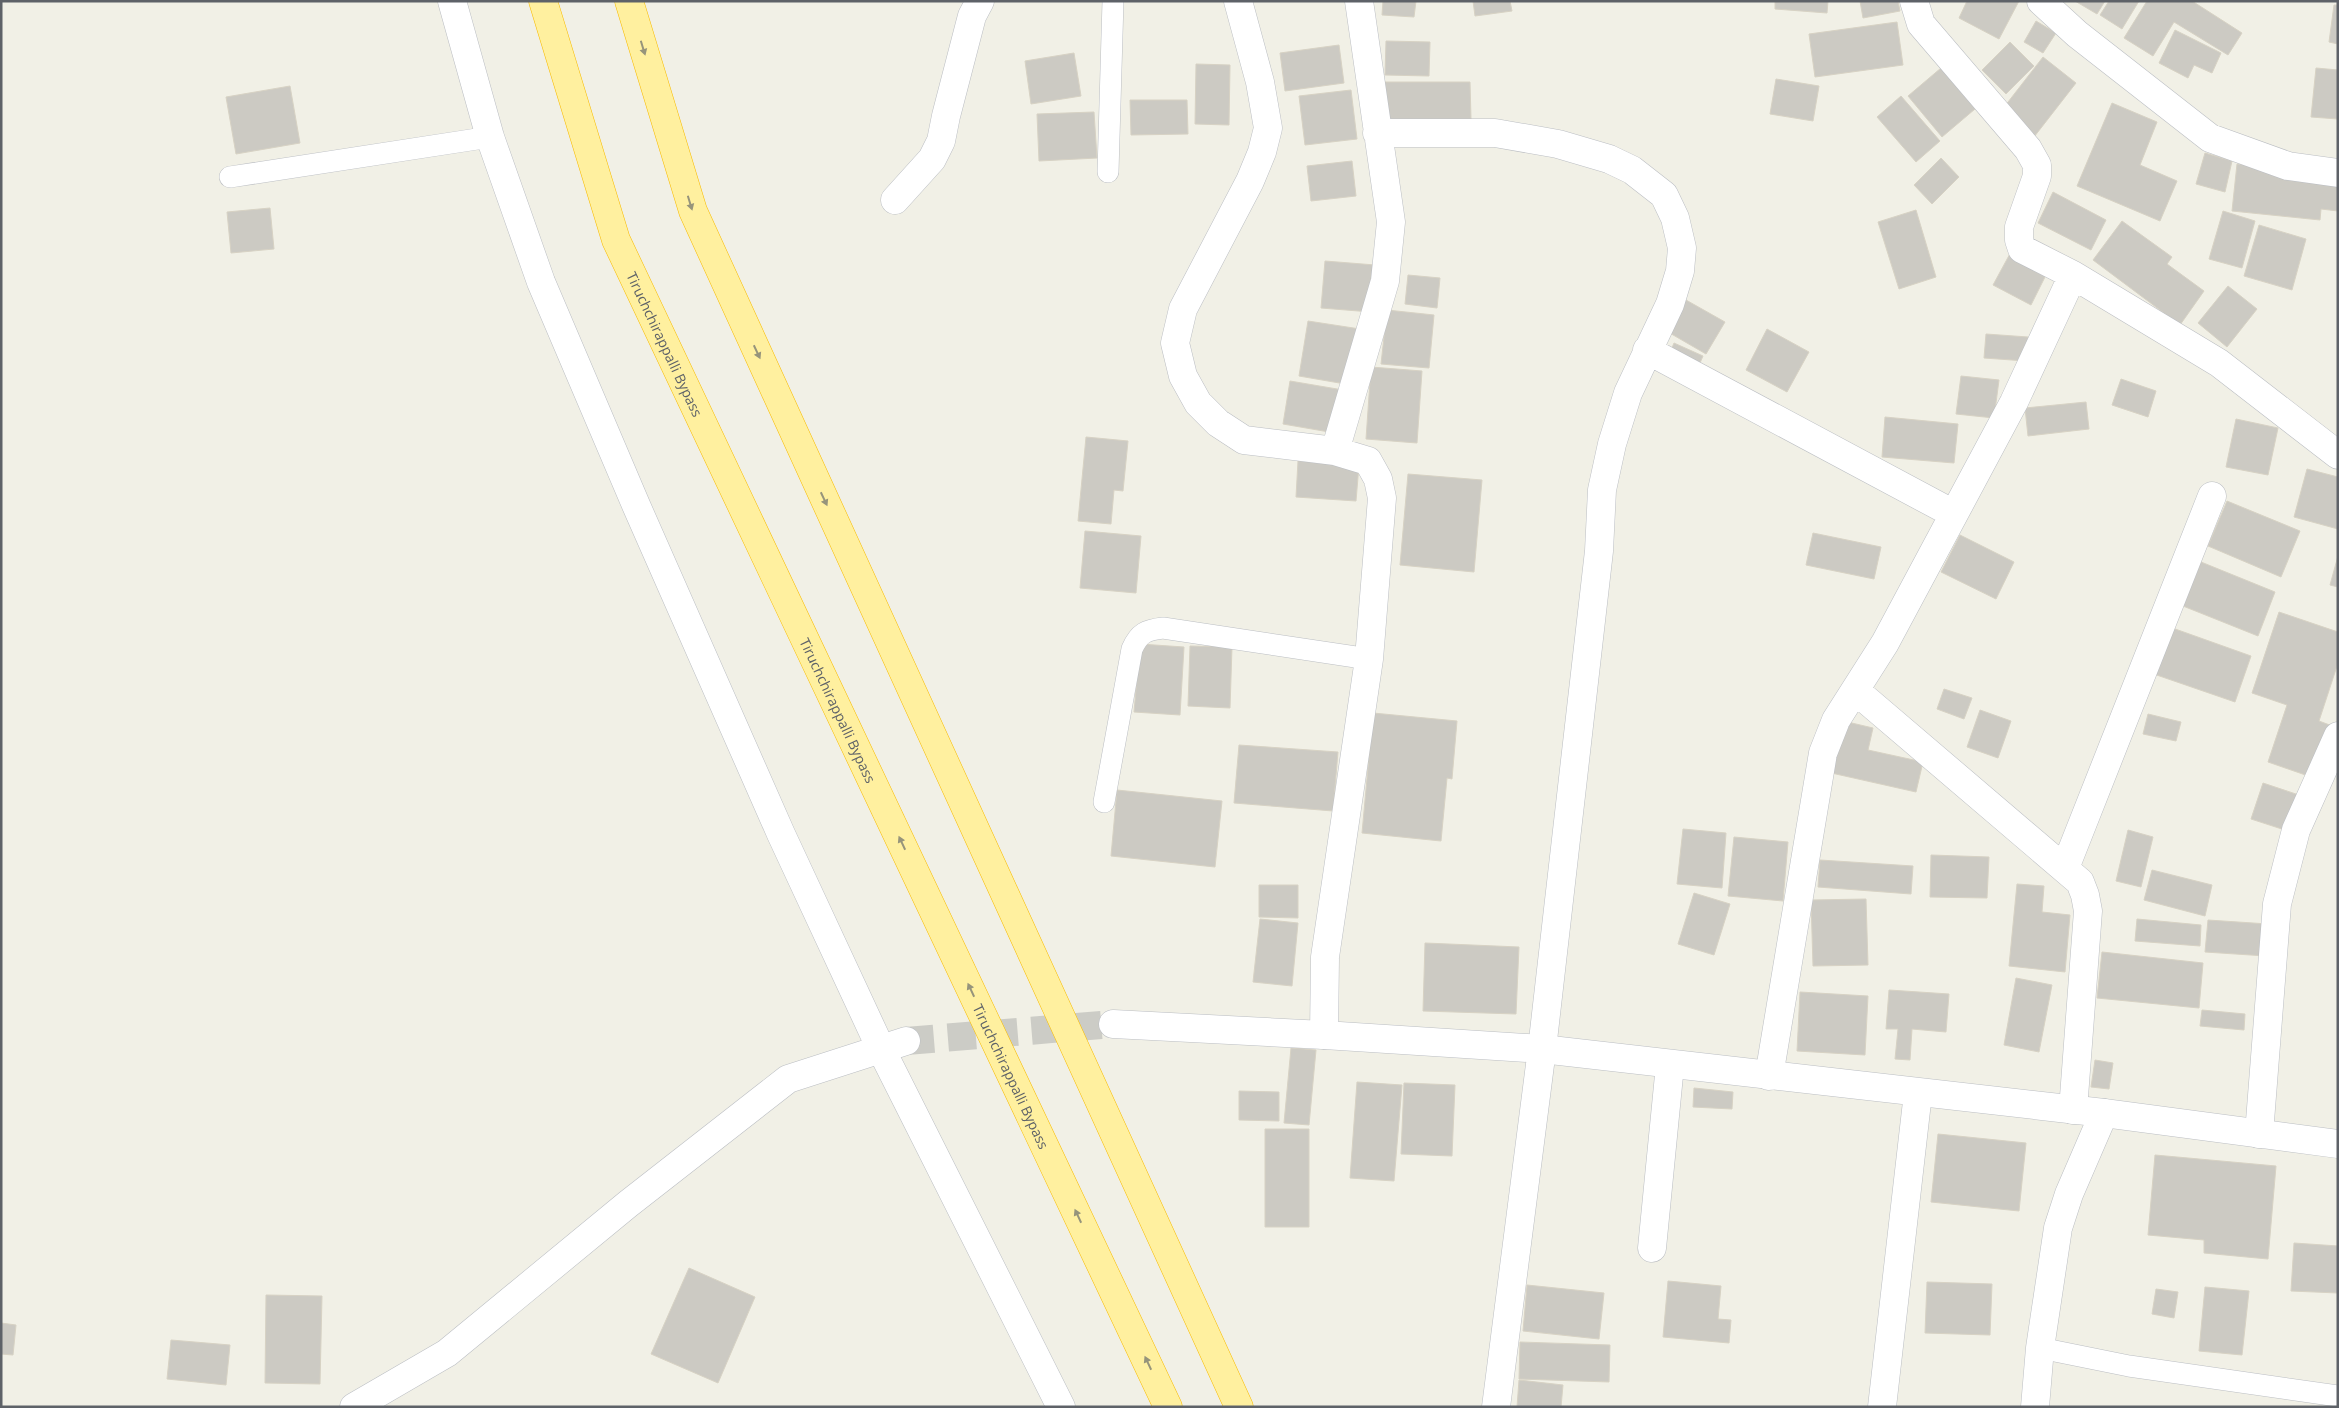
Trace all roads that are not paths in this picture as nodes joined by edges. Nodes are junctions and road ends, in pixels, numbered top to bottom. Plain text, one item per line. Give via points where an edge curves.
1 (452, 1) edge
2 (543, 1) edge
3 (629, 1) edge
4 (980, 1) edge
5 (1113, 1) edge
6 (1238, 1) edge
7 (1359, 1) edge
8 (1914, 1) edge
9 (2041, 1) edge
10 (1377, 133) junction
11 (490, 137) junction
12 (1108, 172) dead end
13 (2338, 173) edge
14 (230, 177) dead end
15 (895, 200) dead end
16 (2073, 275) junction
17 (1647, 350) junction
18 (1335, 451) junction
19 (2338, 455) edge
20 (2212, 496) dead end
21 (1954, 514) junction
22 (1369, 660) junction
23 (1856, 691) junction
24 (2338, 736) edge
25 (1104, 802) dead end
26 (2065, 868) junction
27 (1113, 1024) tunnel mouth
28 (1324, 1035) junction
29 (894, 1045) junction
30 (1542, 1049) junction
31 (1670, 1065) junction
32 (1769, 1076) junction
33 (1918, 1093) junction
34 (2073, 1110) junction
35 (2104, 1113) junction
36 (2259, 1134) junction
37 (2338, 1144) edge
38 (1652, 1248) dead end
39 (2040, 1348) junction
40 (2338, 1396) edge
41 (354, 1407) edge
42 (1061, 1407) edge
43 (1168, 1407) edge
44 (1239, 1407) edge
45 (1496, 1407) edge
46 (1882, 1407) edge
47 (2035, 1407) edge

1 - 11 street
43 -> 2 highway, Tiruchchirappalli Bypass via 616,240
3 -> 44 highway via 692,212
4 - 15 street via 972,16 941,141 932,159
5 - 12 lane
6 - 18 street via 1260,82 1268,128 1250,181 1183,309 1175,343 1183,376 1198,403 1218,423 1244,440
7 - 10 street
8 - 16 street via 1921,24 2028,149 2037,165 2037,176 2019,227 2018,240 2022,249
9 - 13 street via 2077,34 2210,138 2288,166
10 - 17 street via 1495,133 1558,144 1609,160 1652,184 1664,195 1675,218 1682,248 1680,271 1670,304
10 - 18 street via 1391,222 1385,281
11 - 14 lane
11 - 29 street via 541,282 782,834
16 - 19 street via 2219,364
16 - 21 street via 2014,402
17 - 21 street
17 - 30 street via 1628,393 1602,490 1599,551
18 - 22 street via 1368,461 1378,479 1382,498
20 - 26 street
21 - 23 street
22 - 25 lane via 1163,628 1146,630 1137,637 1132,649
22 - 28 street via 1325,957
23 - 26 street
23 - 32 street via 1836,720 1823,753
24 - 36 street via 2296,830 2277,904
26 - 34 street via 2080,882 2088,911
27 - 28 street
28 - 30 street
29 - 41 street via 788,1079 447,1352
29 - 42 street
30 - 31 street
30 - 45 street
31 - 32 street
31 - 38 street
32 - 33 street
33 - 34 street
33 - 46 street
34 - 35 street
35 - 36 street
35 - 39 street via 2068,1194 2058,1228
36 - 37 street
39 - 40 lane via 2129,1366
39 - 47 street

